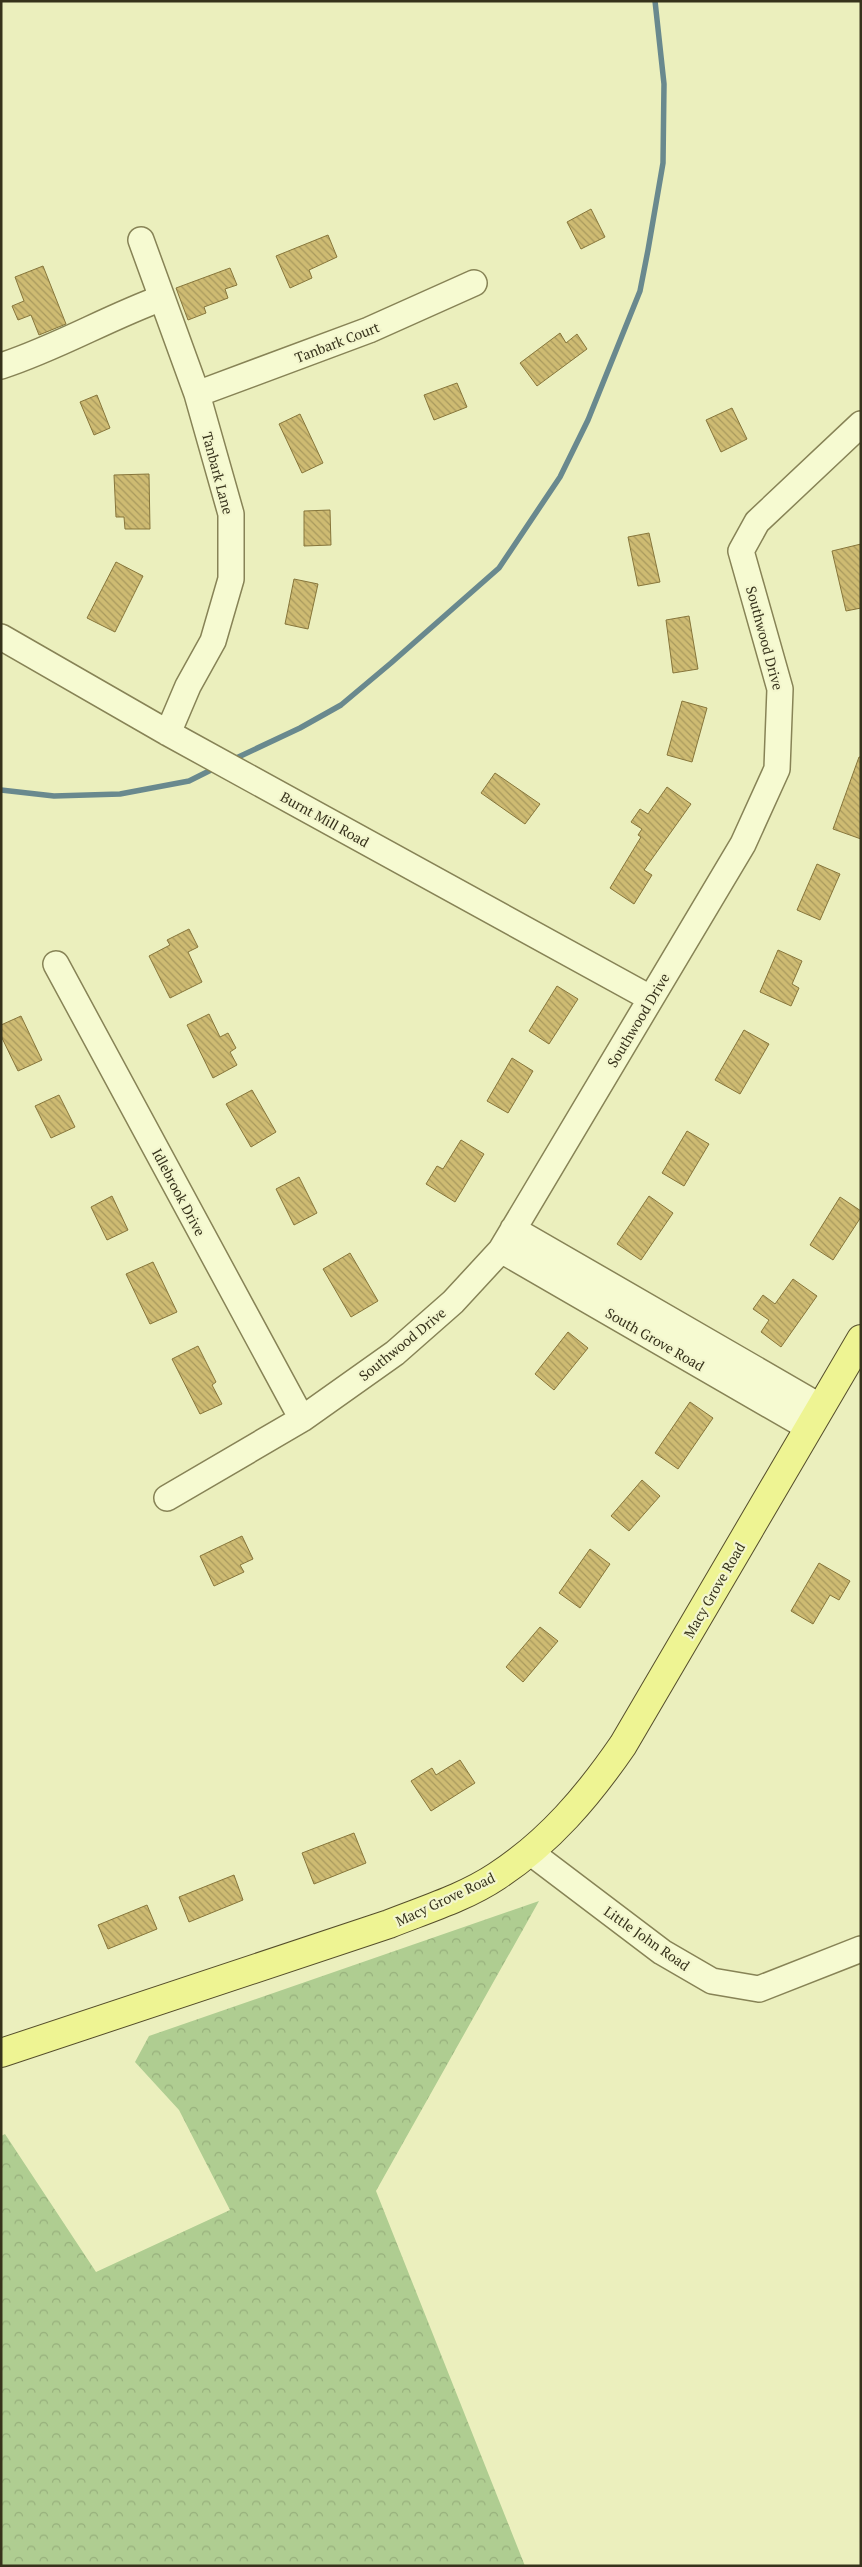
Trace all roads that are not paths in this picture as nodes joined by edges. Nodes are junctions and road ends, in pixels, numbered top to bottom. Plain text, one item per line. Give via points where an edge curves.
1 (141, 240) dead end
2 (474, 283) dead end
3 (162, 298) junction
4 (1, 366) edge
5 (196, 394) junction
6 (861, 424) edge
7 (1, 637) edge
8 (168, 733) junction
9 (56, 964) dead end
10 (650, 998) junction
11 (514, 1229) junction
12 (501, 1250) junction
13 (861, 1339) edge
14 (815, 1418) junction
15 (302, 1419) junction
16 (167, 1498) dead end
17 (530, 1852) junction
18 (861, 1949) edge
19 (1, 2053) edge

1 - 3 street, Tanbark Lane
2 - 5 street, Tanbark Court via 369,330
3 - 4 street via 116,314 60,343
3 - 5 street, Tanbark Lane
5 - 8 street, Tanbark Lane via 230,514 231,579 213,641 188,686
6 - 10 street, Southwood Drive via 757,522 741,551 780,688 777,769 743,844
7 - 8 street, Burnt Mill Road
8 - 10 street, Burnt Mill Road
9 - 15 street, Idlebrook Drive
10 - 11 street, Southwood Drive
11 - 12 street, Southwood Drive
11 - 14 street, South Grove Road
12 - 14 street, South Grove Road
12 - 15 street, Southwood Drive via 454,1302 402,1346
13 - 14 main road, Macy Grove Road
14 - 17 main road, Macy Grove Road via 623,1745 578,1805
15 - 16 street, Southwood Drive
17 - 18 street, Little John Road via 662,1952 712,1981 759,1989
17 - 19 main road, Macy Grove Road via 496,1877 389,1924

